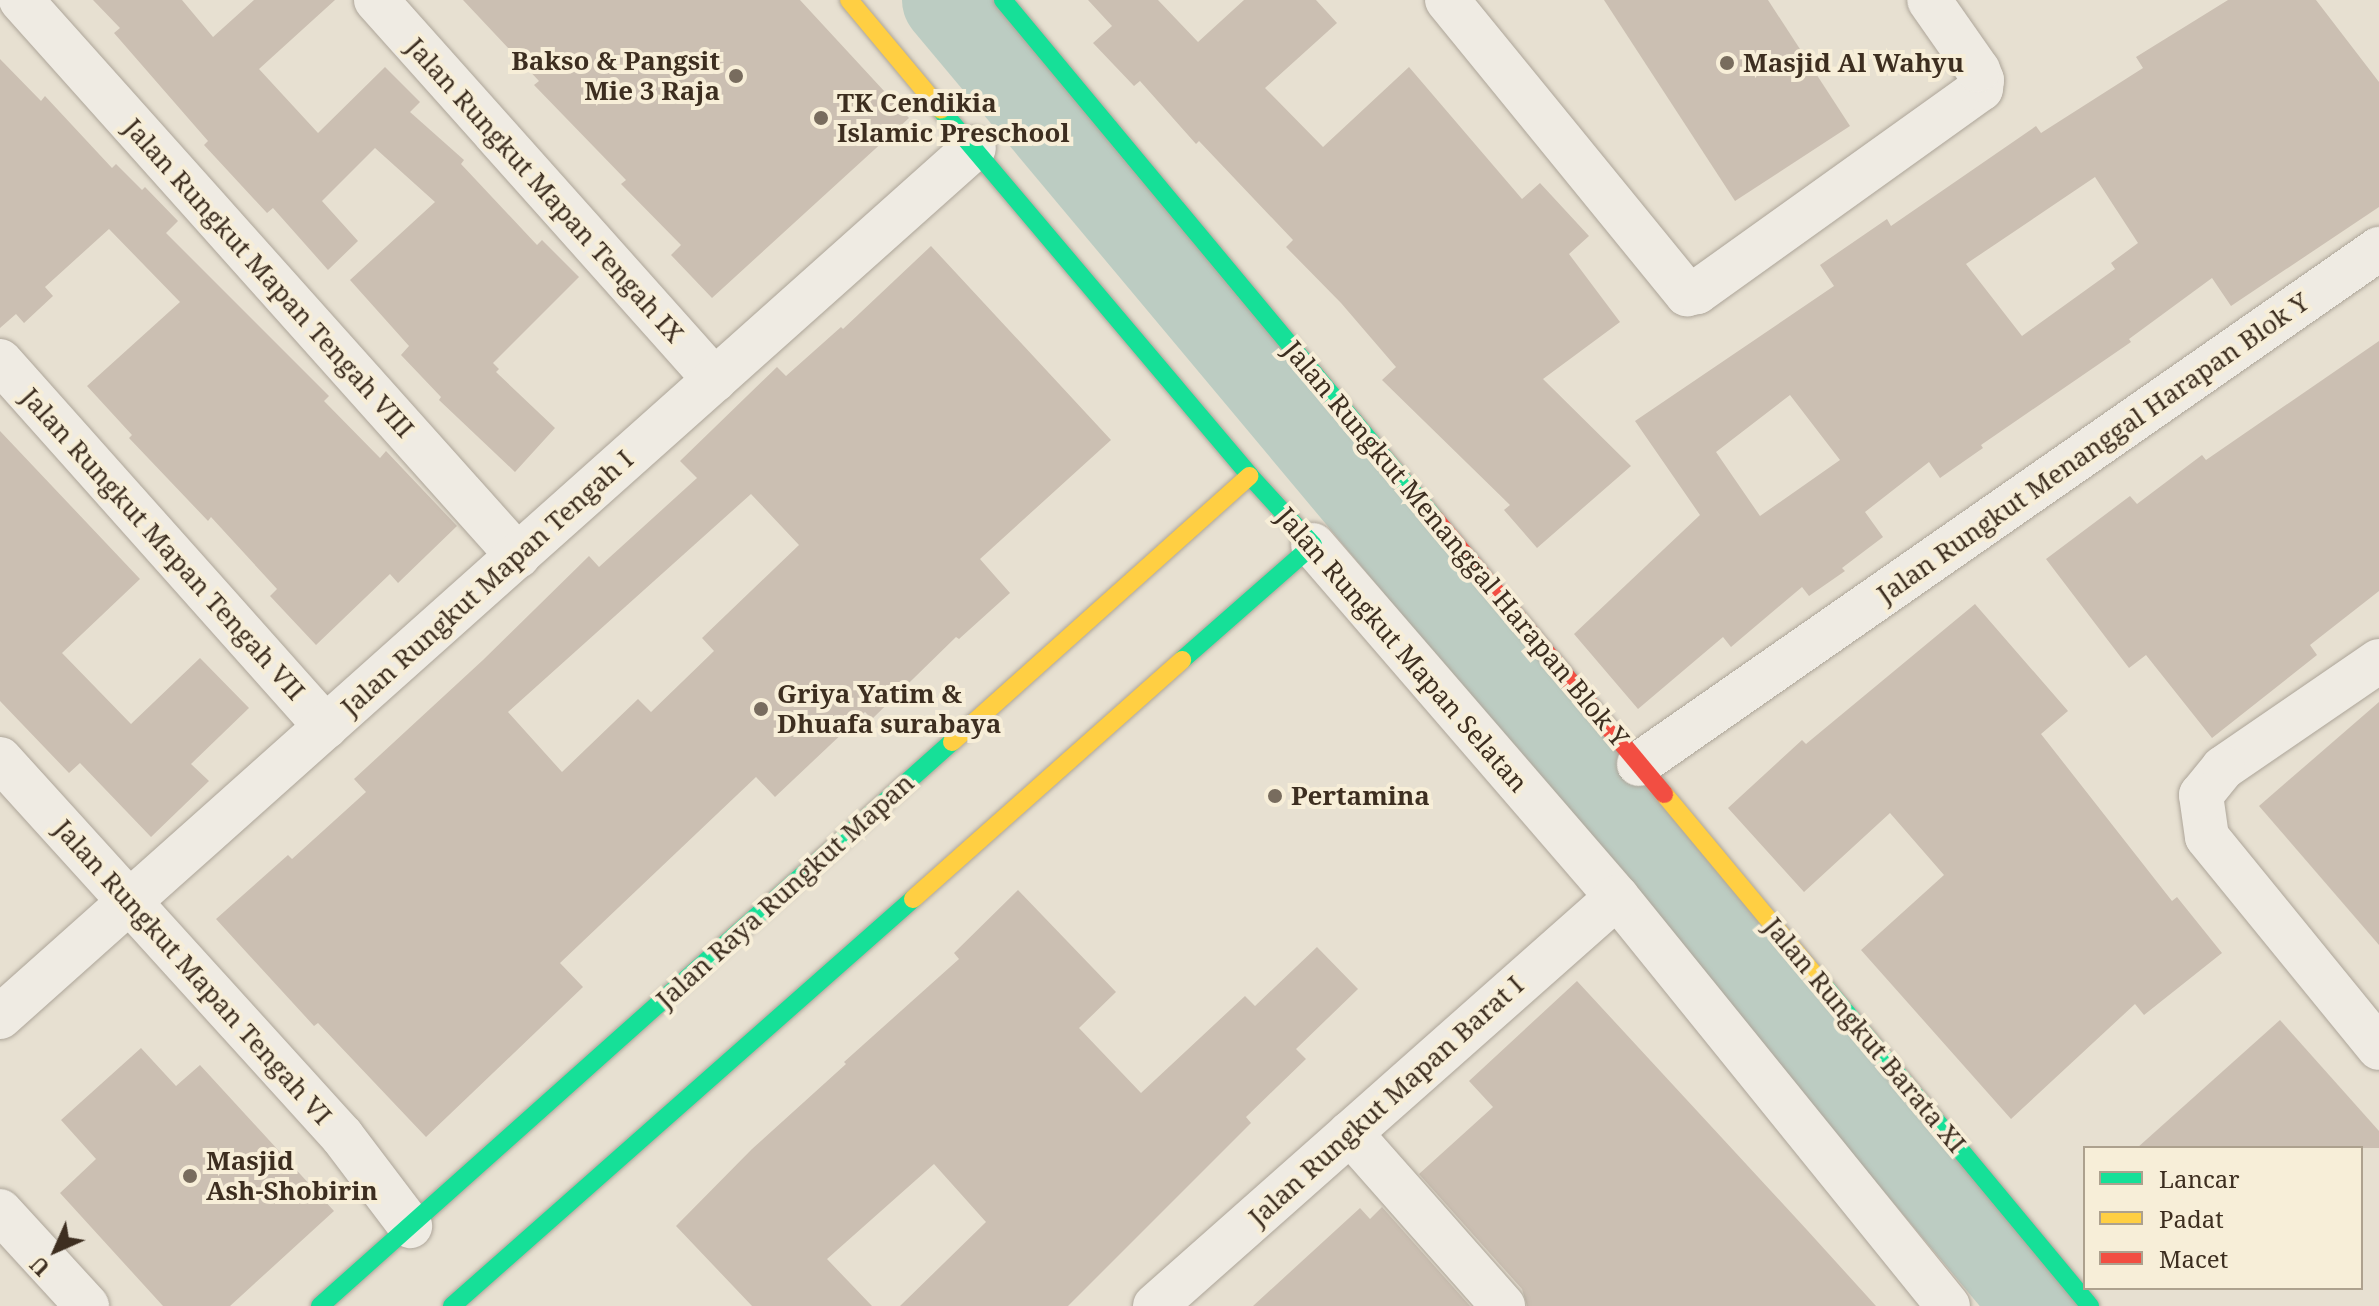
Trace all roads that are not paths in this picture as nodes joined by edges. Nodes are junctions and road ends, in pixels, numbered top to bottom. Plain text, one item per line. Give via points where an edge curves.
1 (21, 0) edge
2 (376, 0) edge
3 (849, 0) edge
4 (1003, 0) edge
5 (1447, 0) edge
6 (1929, 0) edge
7 (974, 148) junction
8 (2379, 249) edge
9 (0, 361) edge
10 (715, 380) junction
11 (1250, 476) junction
12 (1313, 545) junction
13 (518, 556) junction
14 (2379, 661) edge
15 (326, 727) junction
16 (0, 759) edge
17 (1639, 764) junction
18 (1617, 897) junction
19 (128, 902) junction
20 (0, 1017) edge
21 (2379, 1048) edge
22 (1350, 1133) junction
23 (0, 1211) edge
24 (410, 1226) junction
25 (462, 1303) edge
26 (1158, 1305) edge
27 (87, 1306) edge
28 (320, 1306) edge
29 (1503, 1306) edge
30 (1948, 1306) edge
31 (2090, 1306) edge

1 - 13 street, Jalan Rungkut Mapan Tengah VIII
2 - 10 street, Jalan Rungkut Mapan Tengah IX
3 - 7 street, Jalan Rungkut Mapan Selatan
4 - 17 street, Jalan Rungkut Menanggal Harapan Blok Y
5 - 6 street via 1687,294 1697,292 1981,89 1978,70
7 - 10 street, Jalan Rungkut Mapan Tengah I
7 - 11 street, Jalan Rungkut Mapan Selatan
8 - 17 street, Jalan Rungkut Menanggal Harapan Blok Y
9 - 15 street, Jalan Rungkut Mapan Tengah VII
10 - 13 street, Jalan Rungkut Mapan Tengah I
11 - 12 street, Jalan Rungkut Mapan Selatan
11 - 24 street, Jalan Raya Rungkut Mapan
12 - 18 street, Jalan Rungkut Mapan Selatan
12 - 25 street
13 - 15 street, Jalan Rungkut Mapan Tengah I
14 - 21 street via 2223,768 2201,795 2207,837
15 - 19 street, Jalan Rungkut Mapan Tengah I
16 - 19 street, Jalan Rungkut Mapan Tengah VI
17 - 31 street, Jalan Rungkut Barata XI
18 - 22 street, Jalan Rungkut Mapan Barat I
18 - 30 street, Jalan Rungkut Mapan Selatan
19 - 20 street, Jalan Rungkut Mapan Tengah I
19 - 24 street, Jalan Rungkut Mapan Tengah VI via 342,1136
22 - 26 street, Jalan Rungkut Mapan Barat I
22 - 29 street
23 - 27 street
24 - 28 street, Jalan Raya Rungkut Mapan

